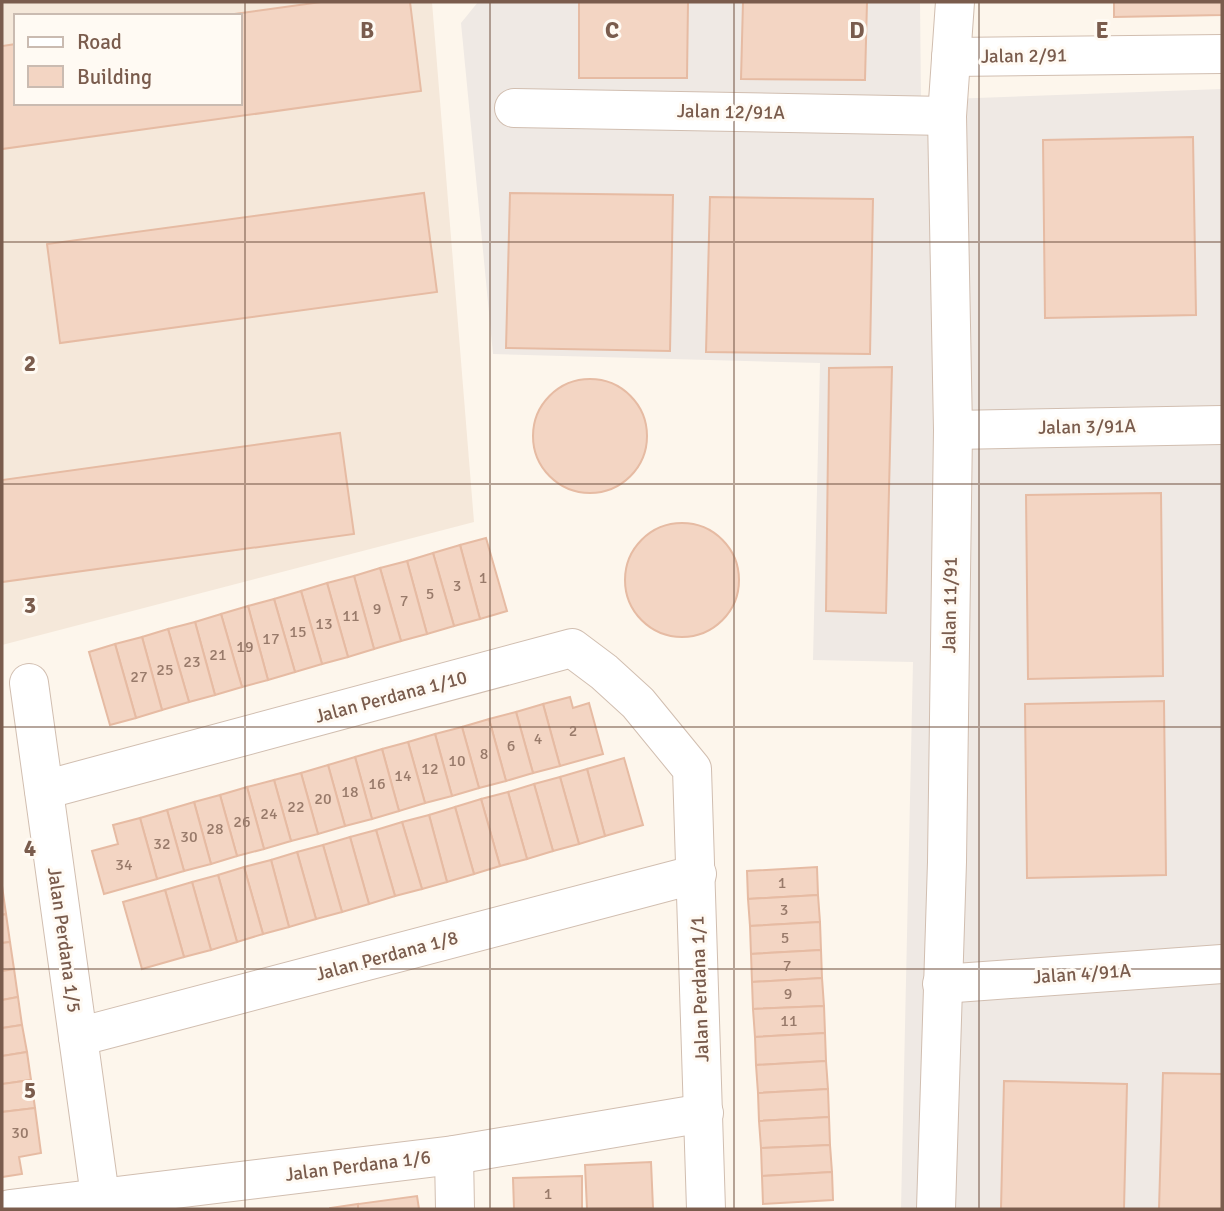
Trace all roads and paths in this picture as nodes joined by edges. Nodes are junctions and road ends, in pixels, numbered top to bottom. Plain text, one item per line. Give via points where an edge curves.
1 (955, 2) edge
2 (1222, 54) edge
3 (951, 57) junction
4 (514, 108) dead end
5 (947, 116) junction
6 (1222, 425) edge
7 (953, 430) junction
8 (29, 684) dead end
9 (692, 769) joint
10 (44, 790) junction
11 (697, 874) junction
12 (1222, 964) edge
13 (942, 984) junction
14 (78, 1037) junction
15 (704, 1114) junction
16 (454, 1155) junction
17 (100, 1196) junction
18 (10, 1209) edge
19 (455, 1209) edge
20 (706, 1209) edge
21 (936, 1209) edge

1 - 3 street, Jalan 11/91
2 - 3 street, Jalan 2/91
3 - 5 street, Jalan 11/91
4 - 5 street, Jalan 12/91A
5 - 7 street, Jalan 11/91
6 - 7 street, Jalan 3/91A
7 - 13 street, Jalan 11/91
8 - 10 street, Jalan Perdana 1/5
9 - 10 street, Jalan Perdana 1/10 via 638,703 572,648
9 - 11 street, Jalan Perdana 1/1
10 - 14 street, Jalan Perdana 1/5
11 - 14 street, Jalan Perdana 1/8
11 - 15 street, Jalan Perdana 1/1
12 - 13 street, Jalan 4/91A
13 - 21 street, Jalan 11/91
14 - 17 street, Jalan Perdana 1/5
15 - 16 street, Jalan Perdana 1/6
15 - 20 street, Jalan Perdana 1/1
16 - 17 street, Jalan Perdana 1/6
16 - 19 street
17 - 18 street, Jalan Perdana 1/6

